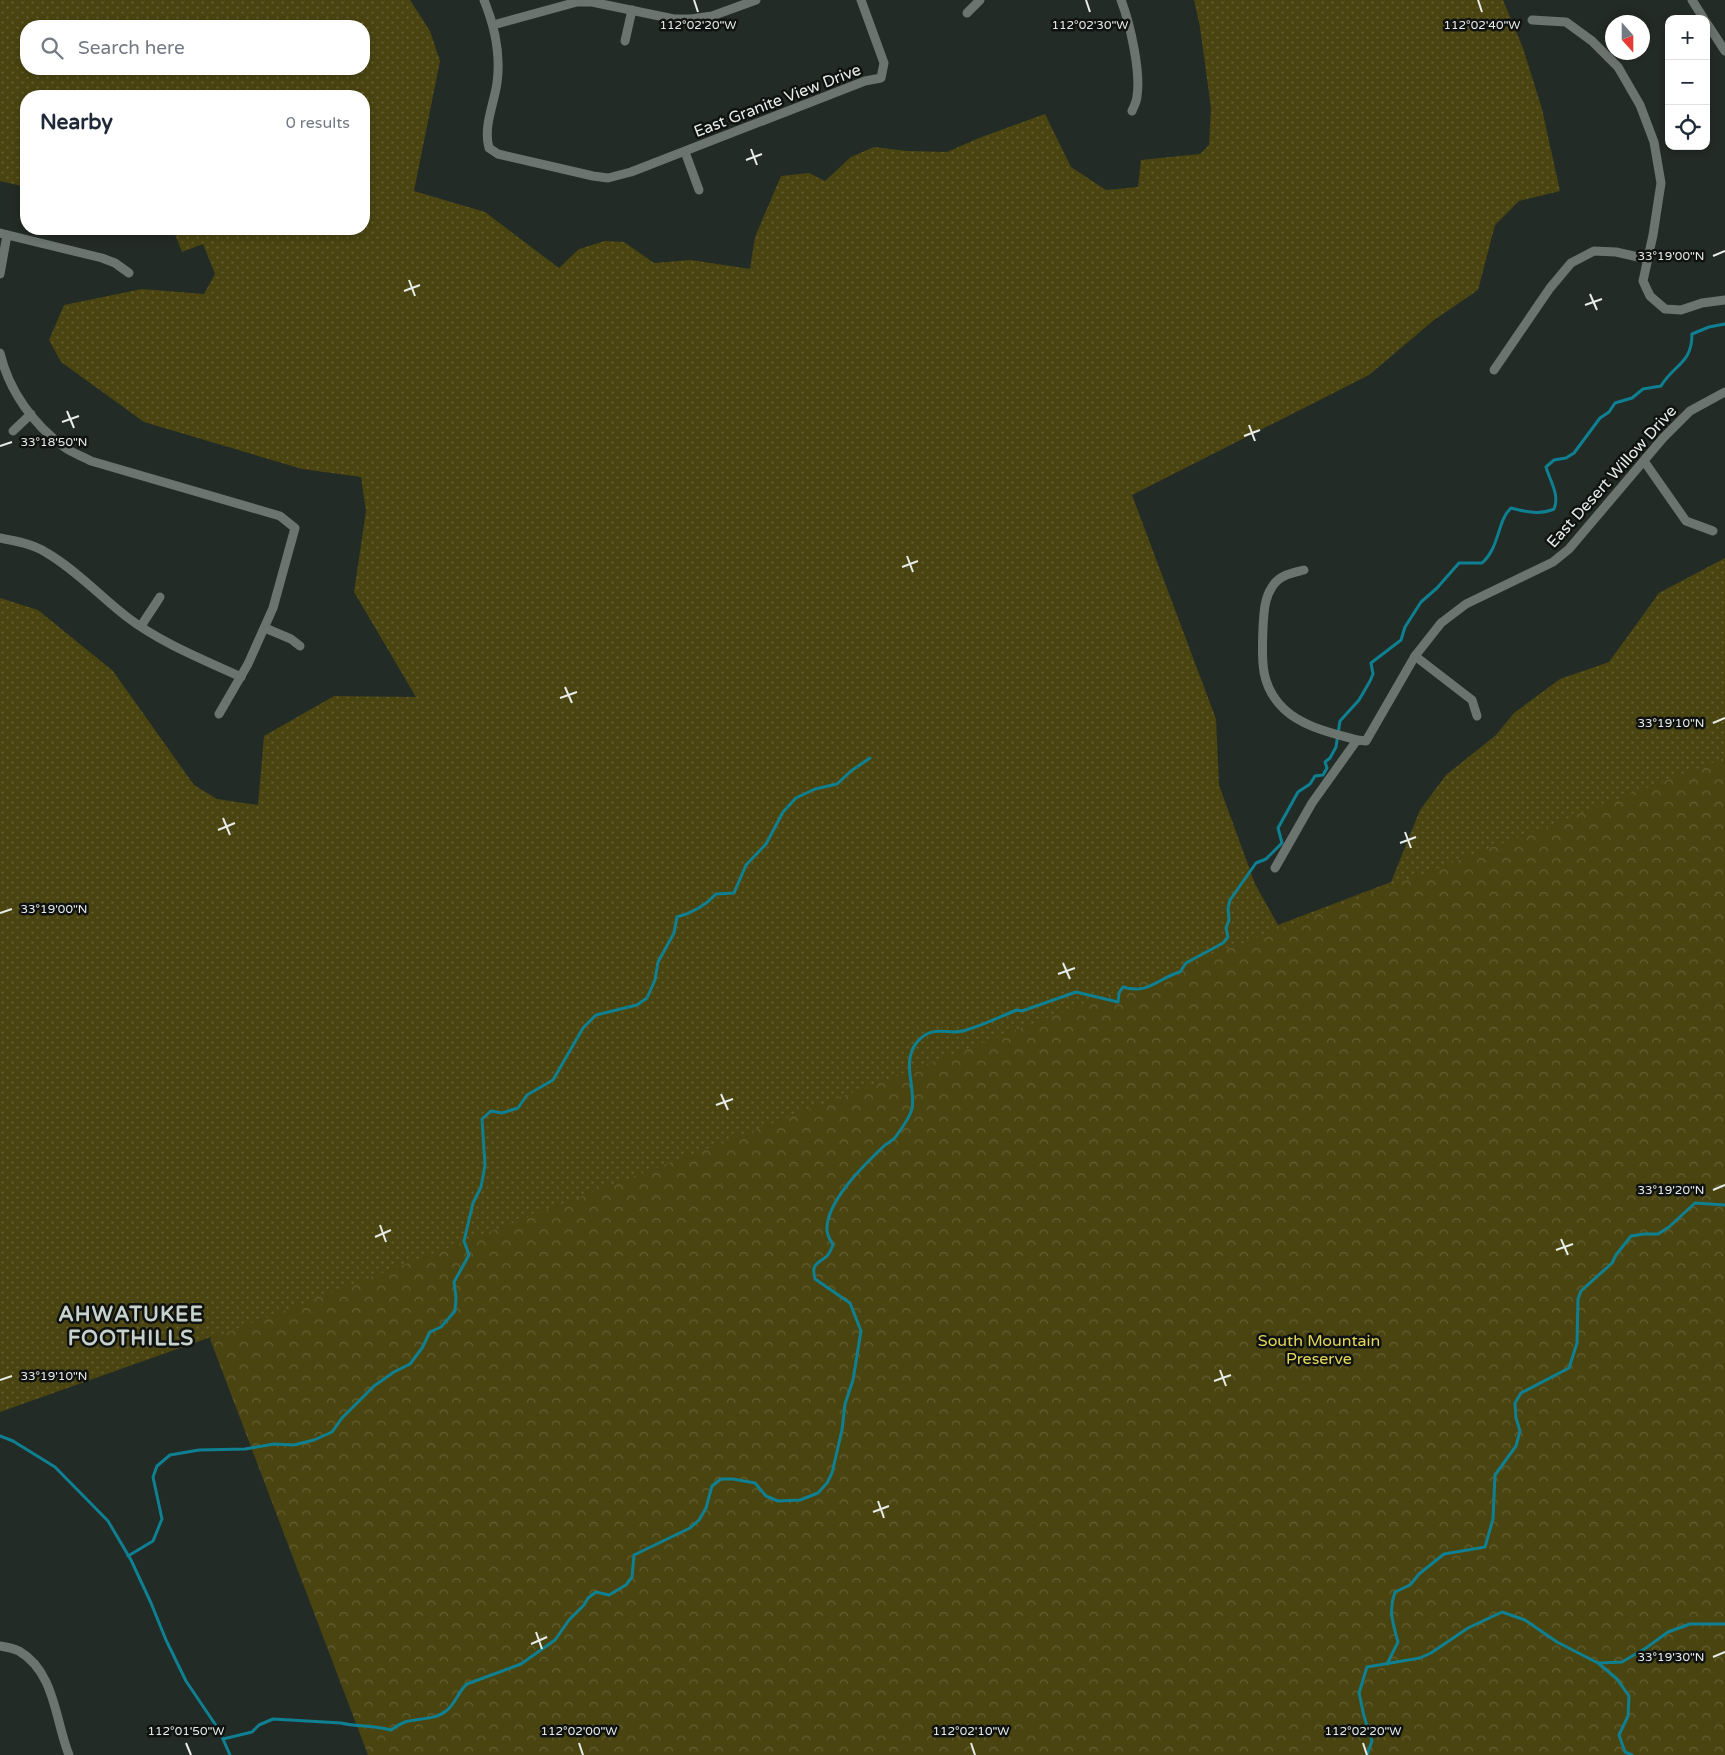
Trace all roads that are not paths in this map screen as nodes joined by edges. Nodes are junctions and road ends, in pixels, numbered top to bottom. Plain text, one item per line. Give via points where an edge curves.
1 (484, 0) edge
2 (756, 0) edge
3 (861, 0) edge
4 (980, 0) edge
5 (1121, 0) edge
6 (1692, 0) edge
7 (632, 10) junction
8 (967, 13) dead end
9 (1702, 15) edge
10 (1532, 20) dead end
11 (494, 25) junction
12 (1710, 28) edge
13 (625, 41) dead end
14 (1725, 51) edge
15 (1132, 111) dead end
16 (685, 152) junction
17 (699, 190) dead end
18 (4, 234) edge
19 (1647, 259) junction
20 (129, 273) dead end
21 (0, 274) edge
22 (1725, 300) edge
23 (0, 353) edge
24 (1494, 370) dead end
25 (1725, 392) edge
26 (31, 414) junction
27 (13, 431) dead end
28 (1644, 461) junction
29 (1713, 531) dead end
30 (0, 538) edge
31 (1304, 570) dead end
32 (160, 597) dead end
33 (141, 626) junction
34 (266, 628) junction
35 (300, 646) dead end
36 (1415, 656) junction
37 (241, 677) junction
38 (219, 714) dead end
39 (1478, 716) dead end
40 (1356, 740) junction
41 (1275, 868) dead end
42 (0, 1646) edge
43 (69, 1755) edge

1 - 11 street
2 - 7 street via 712,16 691,19 674,19
3 - 16 street, East Granite View Drive via 884,64 881,78
4 - 8 street
5 - 15 street via 1131,32 1138,86
6 - 9 street
7 - 11 street via 577,2
7 - 13 street
10 - 19 street via 1566,22 1592,41 1618,67 1640,105 1654,142 1661,183
11 - 16 street, East Granite View Drive via 498,45 497,84 486,138 489,148 498,154 608,178
12 - 14 street
16 - 17 street, East Granite View Drive
18 - 20 street via 102,258
18 - 21 street
19 - 22 street via 1643,281 1650,296 1665,309 1681,310 1702,302
19 - 24 street via 1594,251 1571,263
23 - 26 street via 10,383
25 - 28 street, East Desert Willow Drive via 1690,411
26 - 27 street
26 - 34 street via 65,448 91,461 280,516 295,528
28 - 29 street via 1686,521
28 - 36 street, East Desert Willow Drive via 1569,549 1554,562 1466,604 1440,623
30 - 33 street via 46,552
31 - 40 street via 1281,576 1264,603 1261,662 1267,685 1284,709 1304,723
32 - 33 street
33 - 37 street
34 - 35 street
34 - 37 street
36 - 39 street via 1472,700
36 - 40 street, East Desert Willow Drive via 1366,741
37 - 38 street
40 - 41 street, East Desert Willow Drive via 1312,803
42 - 43 street via 18,1651 43,1675

